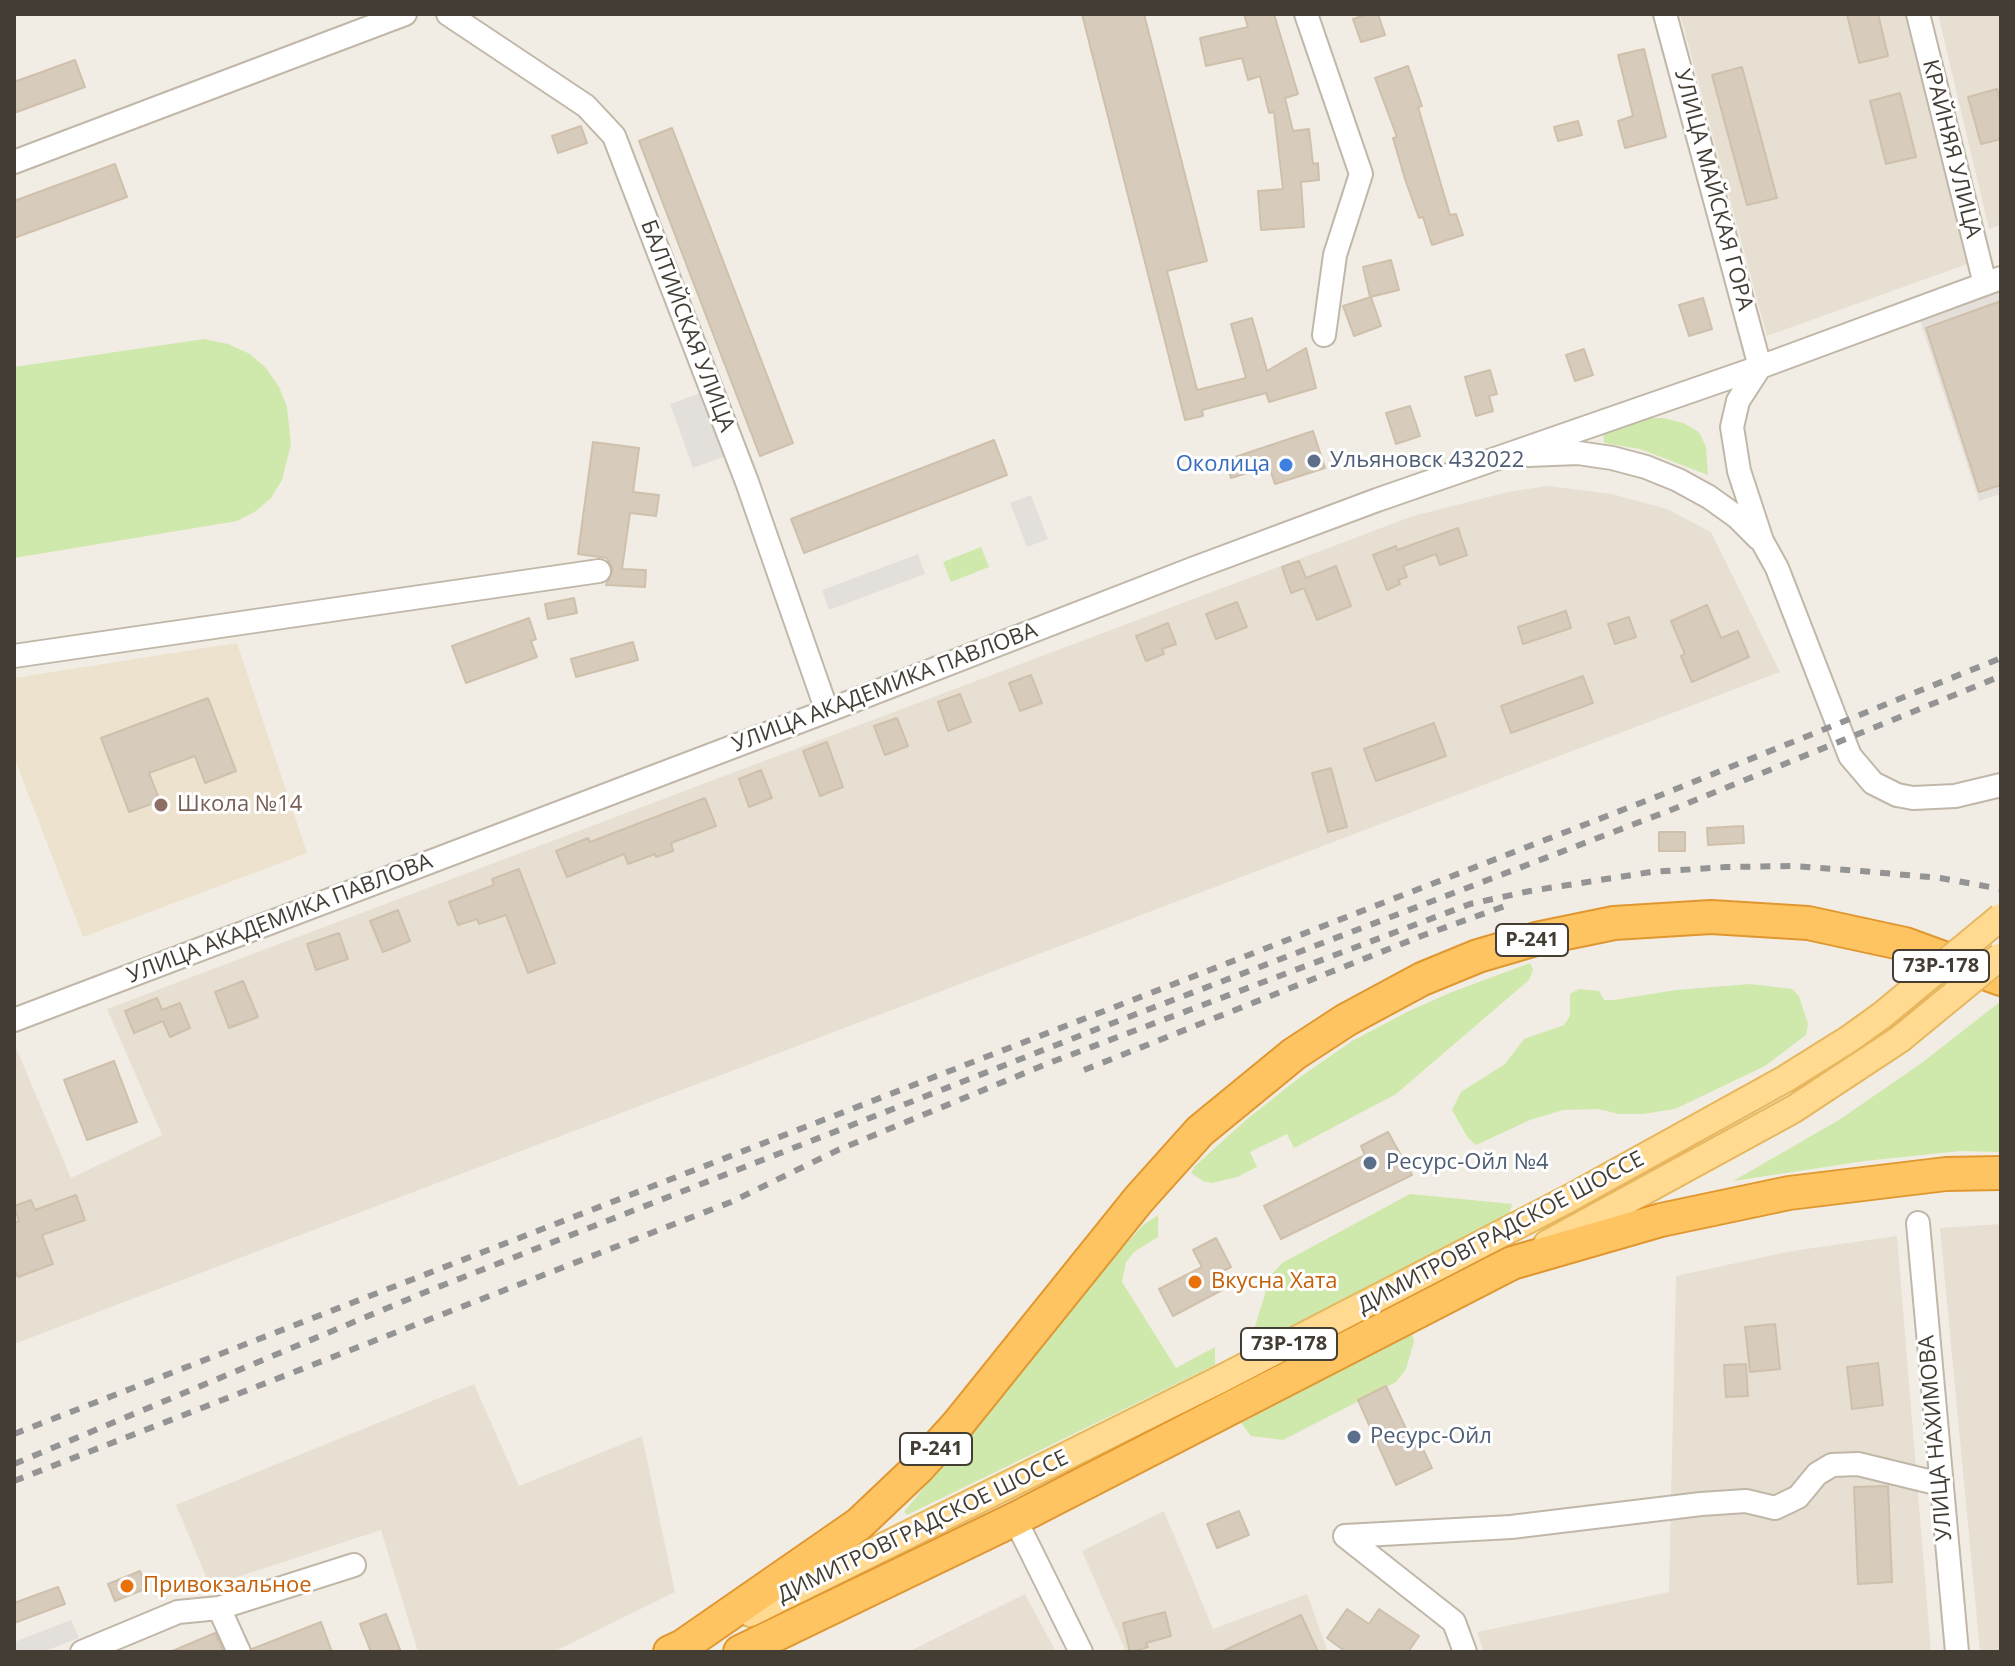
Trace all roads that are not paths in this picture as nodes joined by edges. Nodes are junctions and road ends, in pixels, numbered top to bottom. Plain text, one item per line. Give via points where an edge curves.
1 (405, 14) edge
2 (448, 14) edge
3 (1306, 14) edge
4 (1665, 14) edge
5 (1918, 14) edge
6 (14, 162) edge
7 (1993, 281) edge
8 (1324, 335) dead end
9 (1760, 367) junction
10 (1474, 466) junction
11 (1762, 541) junction
12 (599, 571) dead end
13 (14, 656) edge
14 (827, 711) junction
15 (2001, 785) edge
16 (2001, 917) edge
17 (2001, 956) edge
18 (2001, 979) edge
19 (14, 1020) edge
20 (2001, 1173) edge
21 (1918, 1223) dead end
22 (1512, 1263) junction
23 (1940, 1484) junction
24 (1015, 1519) junction
25 (354, 1565) dead end
26 (219, 1608) junction
27 (676, 1649) edge
28 (82, 1652) edge
29 (239, 1652) edge
30 (740, 1652) edge
31 (1081, 1652) edge
32 (1465, 1652) edge
33 (1957, 1652) edge

1 - 6 street
2 - 14 street, БАЛТИЙСКАЯ УЛИЦА via 586,106 614,136 747,482
3 - 8 street via 1361,174 1335,255
4 - 9 street, УЛИЦА МАЙСКАЯ ГОРА
5 - 7 street, КРАЙНЯЯ УЛИЦА
7 - 9 street, УЛИЦА АКАДЕМИКА ПАВЛОВА
9 - 10 street, УЛИЦА АКАДЕМИКА ПАВЛОВА
9 - 11 street via 1738,401 1732,427 1739,471
10 - 11 street via 1543,453 1612,458 1699,491
10 - 14 street, УЛИЦА АКАДЕМИКА ПАВЛОВА
11 - 15 street via 1850,756 1864,774 1883,789 1913,798 1955,796
12 - 13 street
14 - 19 street, УЛИЦА АКАДЕМИКА ПАВЛОВА
16 - 27 main road, ДИМИТРОВГРАДСКОЕ ШОССЕ / 73Р-178, bridge via 1881,1016 1785,1079 1570,1198 1219,1380
17 - 22 main road, ДИМИТРОВГРАДСКОЕ ШОССЕ / 73Р-178, bridge via 1900,1039 1794,1109
18 - 27 highway, Р-241 via 1905,944 1808,923 1711,917 1614,923 1536,939 1422,979 1294,1054 1200,1131 918,1468 859,1524
20 - 22 highway via 1946,1174 1789,1193 1661,1220
21 - 23 street, УЛИЦА НАХИМОВА
22 - 24 highway, ДИМИТРОВГРАДСКОЕ ШОССЕ
23 - 32 street via 1858,1464 1832,1465 1798,1497 1775,1508 1746,1501 1511,1527 1345,1536 1454,1622
23 - 33 street, УЛИЦА НАХИМОВА
24 - 30 highway, ДИМИТРОВГРАДСКОЕ ШОССЕ
24 - 31 street
25 - 26 street
26 - 28 street via 178,1612
26 - 29 street

